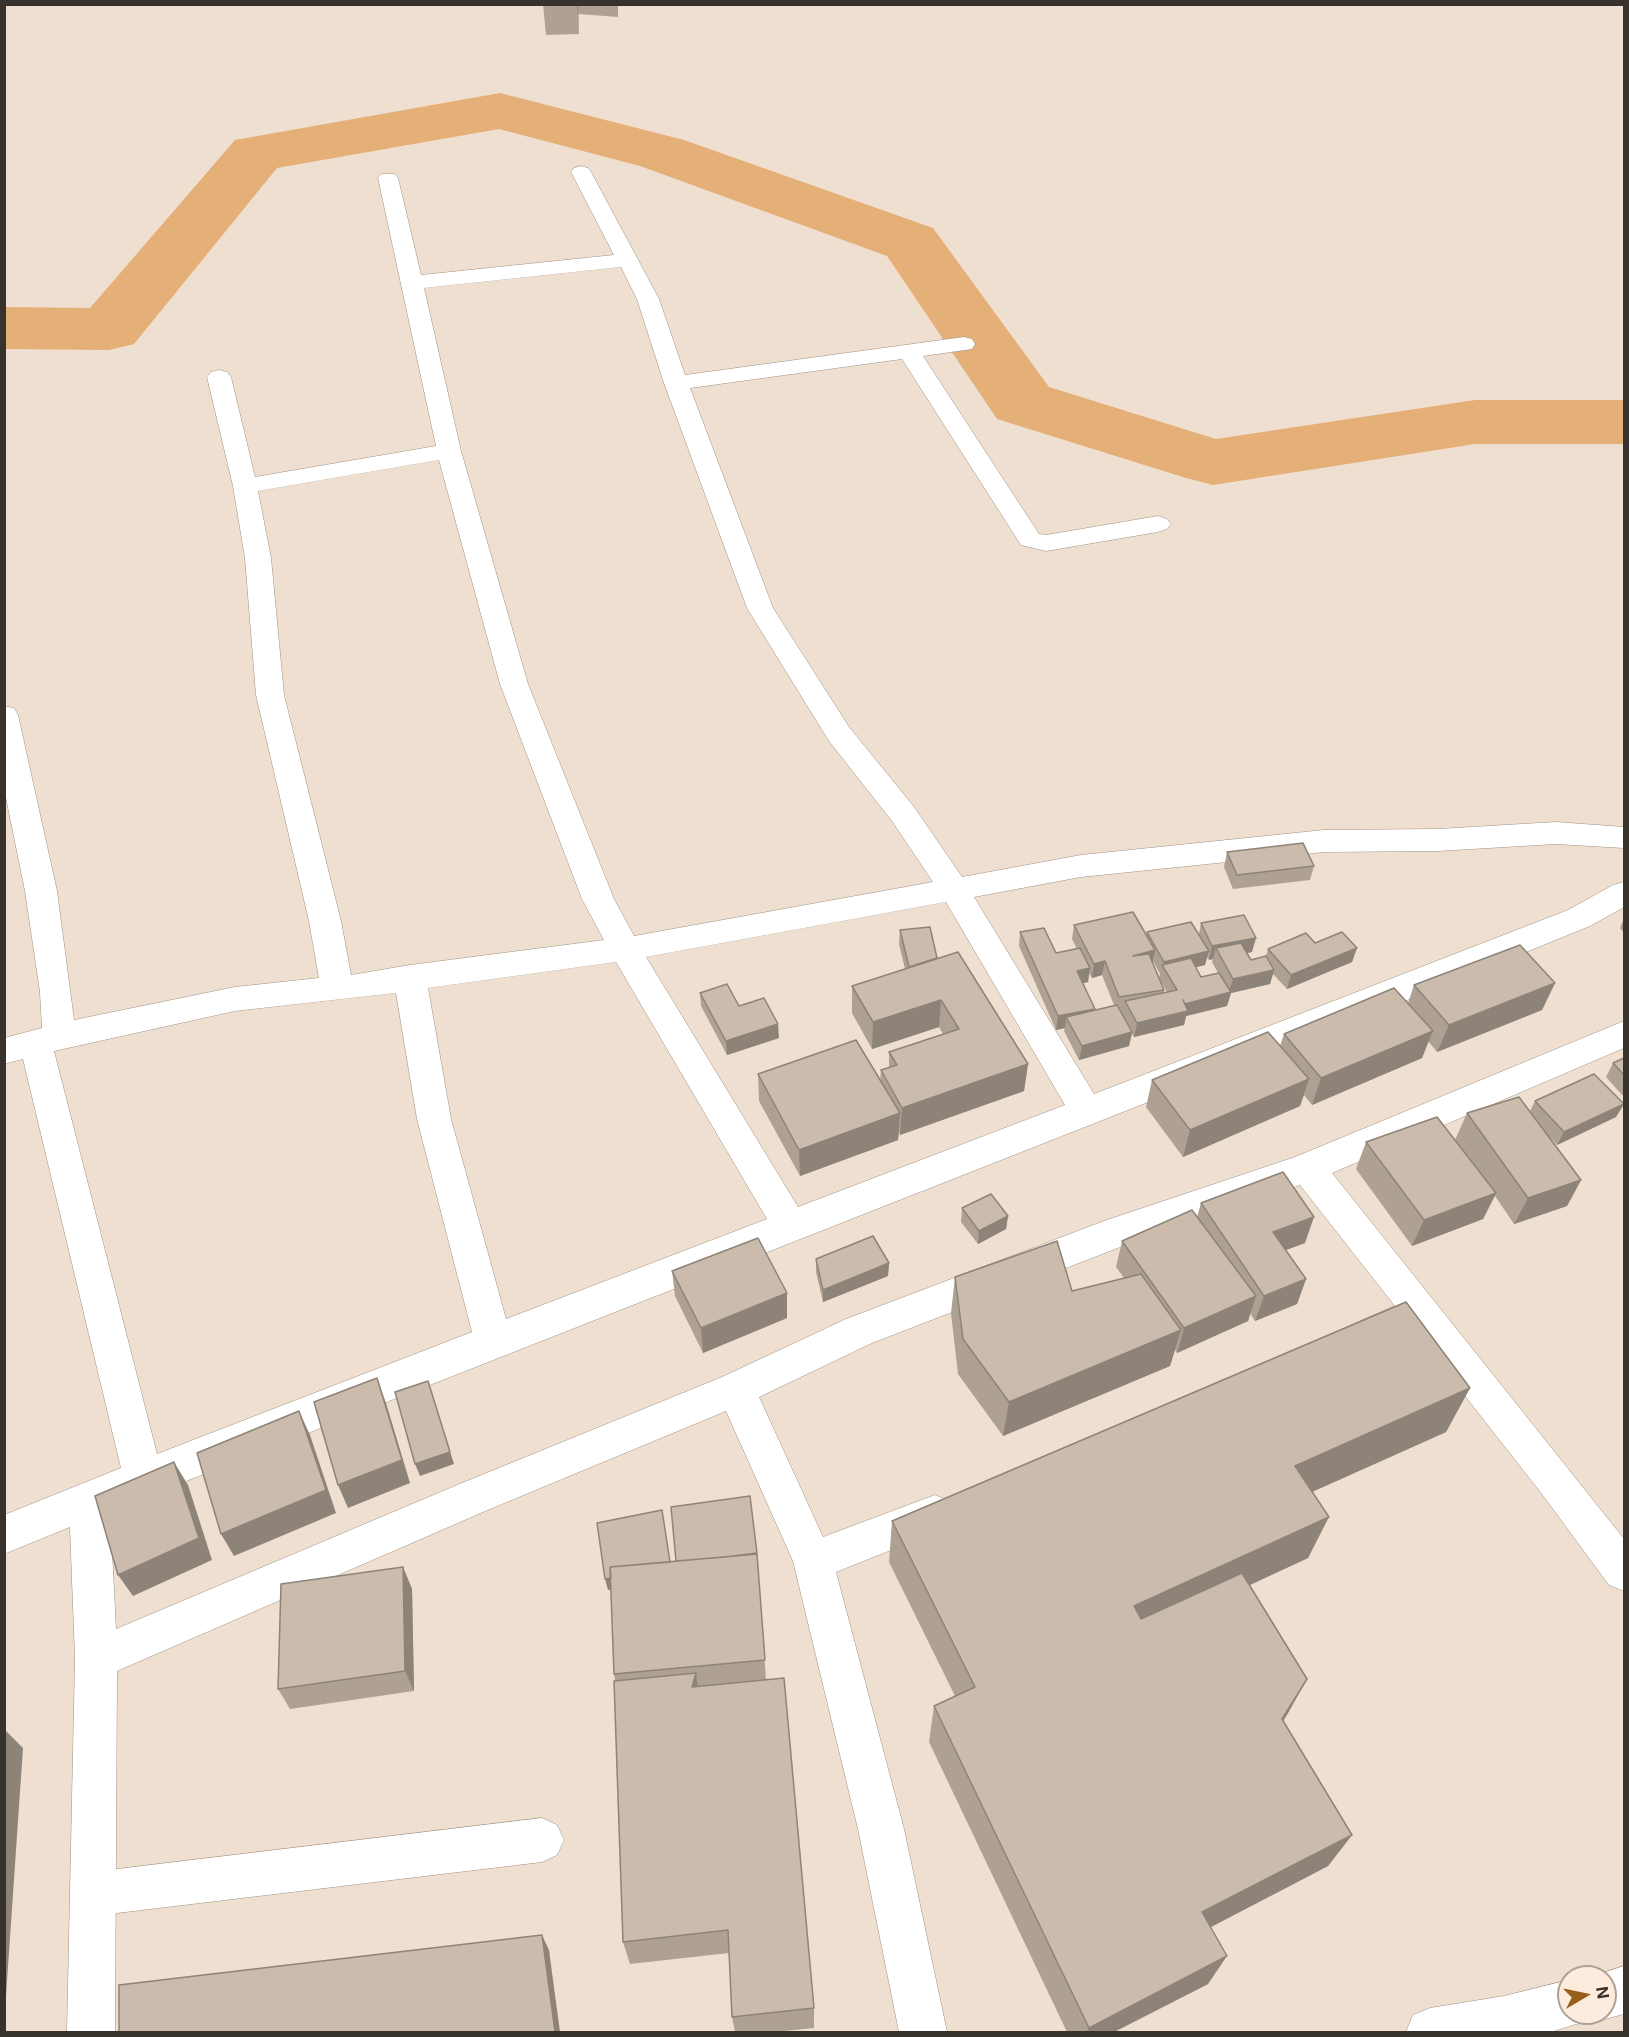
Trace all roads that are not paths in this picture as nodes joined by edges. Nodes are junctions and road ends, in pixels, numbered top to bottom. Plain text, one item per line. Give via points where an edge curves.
1 (581, 172) dead end
2 (388, 178) dead end
3 (629, 260) junction
4 (411, 283) junction
5 (963, 344) dead end
6 (908, 351) junction
7 (219, 377) dead end
8 (676, 383) junction
9 (449, 451) junction
10 (245, 486) junction
11 (1158, 524) dead end
12 (4, 715) edge
13 (1624, 837) edge
14 (953, 888) junction
15 (1624, 893) edge
16 (625, 949) junction
17 (410, 977) junction
18 (337, 989) junction
19 (1624, 1034) edge
20 (22, 1047) edge
21 (1086, 1111) junction
22 (1307, 1168) junction
23 (789, 1226) junction
24 (1422, 1312) junction
25 (493, 1341) junction
26 (1346, 1344) edge
27 (736, 1389) junction
28 (143, 1478) junction
29 (89, 1500) junction
30 (967, 1501) edge
31 (4, 1535) edge
32 (813, 1561) junction
33 (1624, 1572) edge
34 (96, 1659) junction
35 (542, 1840) dead end
36 (92, 1894) junction
37 (1557, 2008) edge
38 (1505, 2026) edge
39 (91, 2032) edge
40 (923, 2032) edge
41 (1430, 2032) edge

1 - 3 street
2 - 4 street
3 - 4 street
3 - 8 street via 648,299
4 - 9 street
5 - 6 street
6 - 8 street
6 - 11 street via 1030,540 1046,543
7 - 10 street
8 - 14 street via 760,608 839,734 903,814
9 - 10 street
9 - 16 street via 514,684 598,899
10 - 18 street via 258,558 270,695 326,921
12 - 20 street via 42,891 56,992
13 - 14 street via 1556,833 1324,841 1081,866
14 - 16 street
14 - 21 street
15 - 21 street via 1568,922
16 - 17 street
16 - 23 street
17 - 18 street
17 - 25 street via 434,1119
18 - 20 street via 234,999 92,1028
19 - 22 street
20 - 28 street
21 - 23 street
22 - 24 street
22 - 27 street via 1117,1232 870,1327
23 - 25 street
24 - 26 street
24 - 33 street
25 - 28 street
27 - 32 street
27 - 34 street
28 - 29 street
29 - 31 street
29 - 34 street
30 - 32 street
32 - 40 street via 881,1829
34 - 36 street
35 - 36 lane
36 - 39 street
37 - 38 street
38 - 41 street

